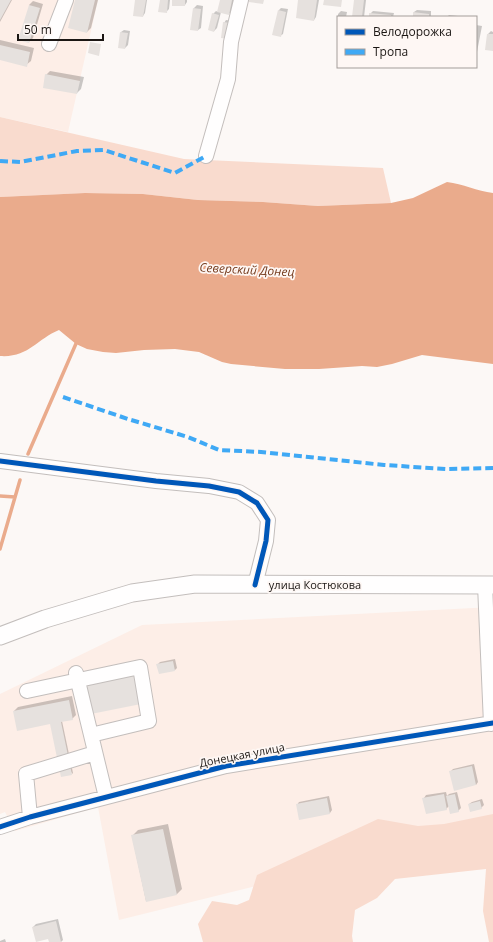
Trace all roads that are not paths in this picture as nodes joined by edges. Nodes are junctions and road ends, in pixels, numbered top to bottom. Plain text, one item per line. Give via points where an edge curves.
1 (66, 0) edge
2 (241, 0) edge
3 (49, 44) dead end
4 (206, 156) dead end
5 (7, 462) edge
6 (255, 585) junction
7 (489, 585) edge
8 (0, 636) edge
9 (77, 677) junction
10 (27, 691) dead end
11 (492, 723) edge
12 (91, 735) junction
13 (95, 753) junction
14 (106, 797) junction
15 (30, 817) junction
16 (0, 827) edge

1 - 3 street
2 - 4 street via 231,42 228,79
5 - 6 street via 209,486 239,492 256,503 268,520 266,541
6 - 7 main road, улица Костюкова
6 - 8 main road, улица Костюкова via 195,584 132,593 45,619
7 - 11 street
9 - 10 street
9 - 12 street
9 - 12 street via 140,666 149,721
11 - 14 street, Донецкая улица via 226,766
12 - 13 street
13 - 14 street
13 - 15 street via 26,774
14 - 15 street, Донецкая улица
15 - 16 street, Донецкая улица

